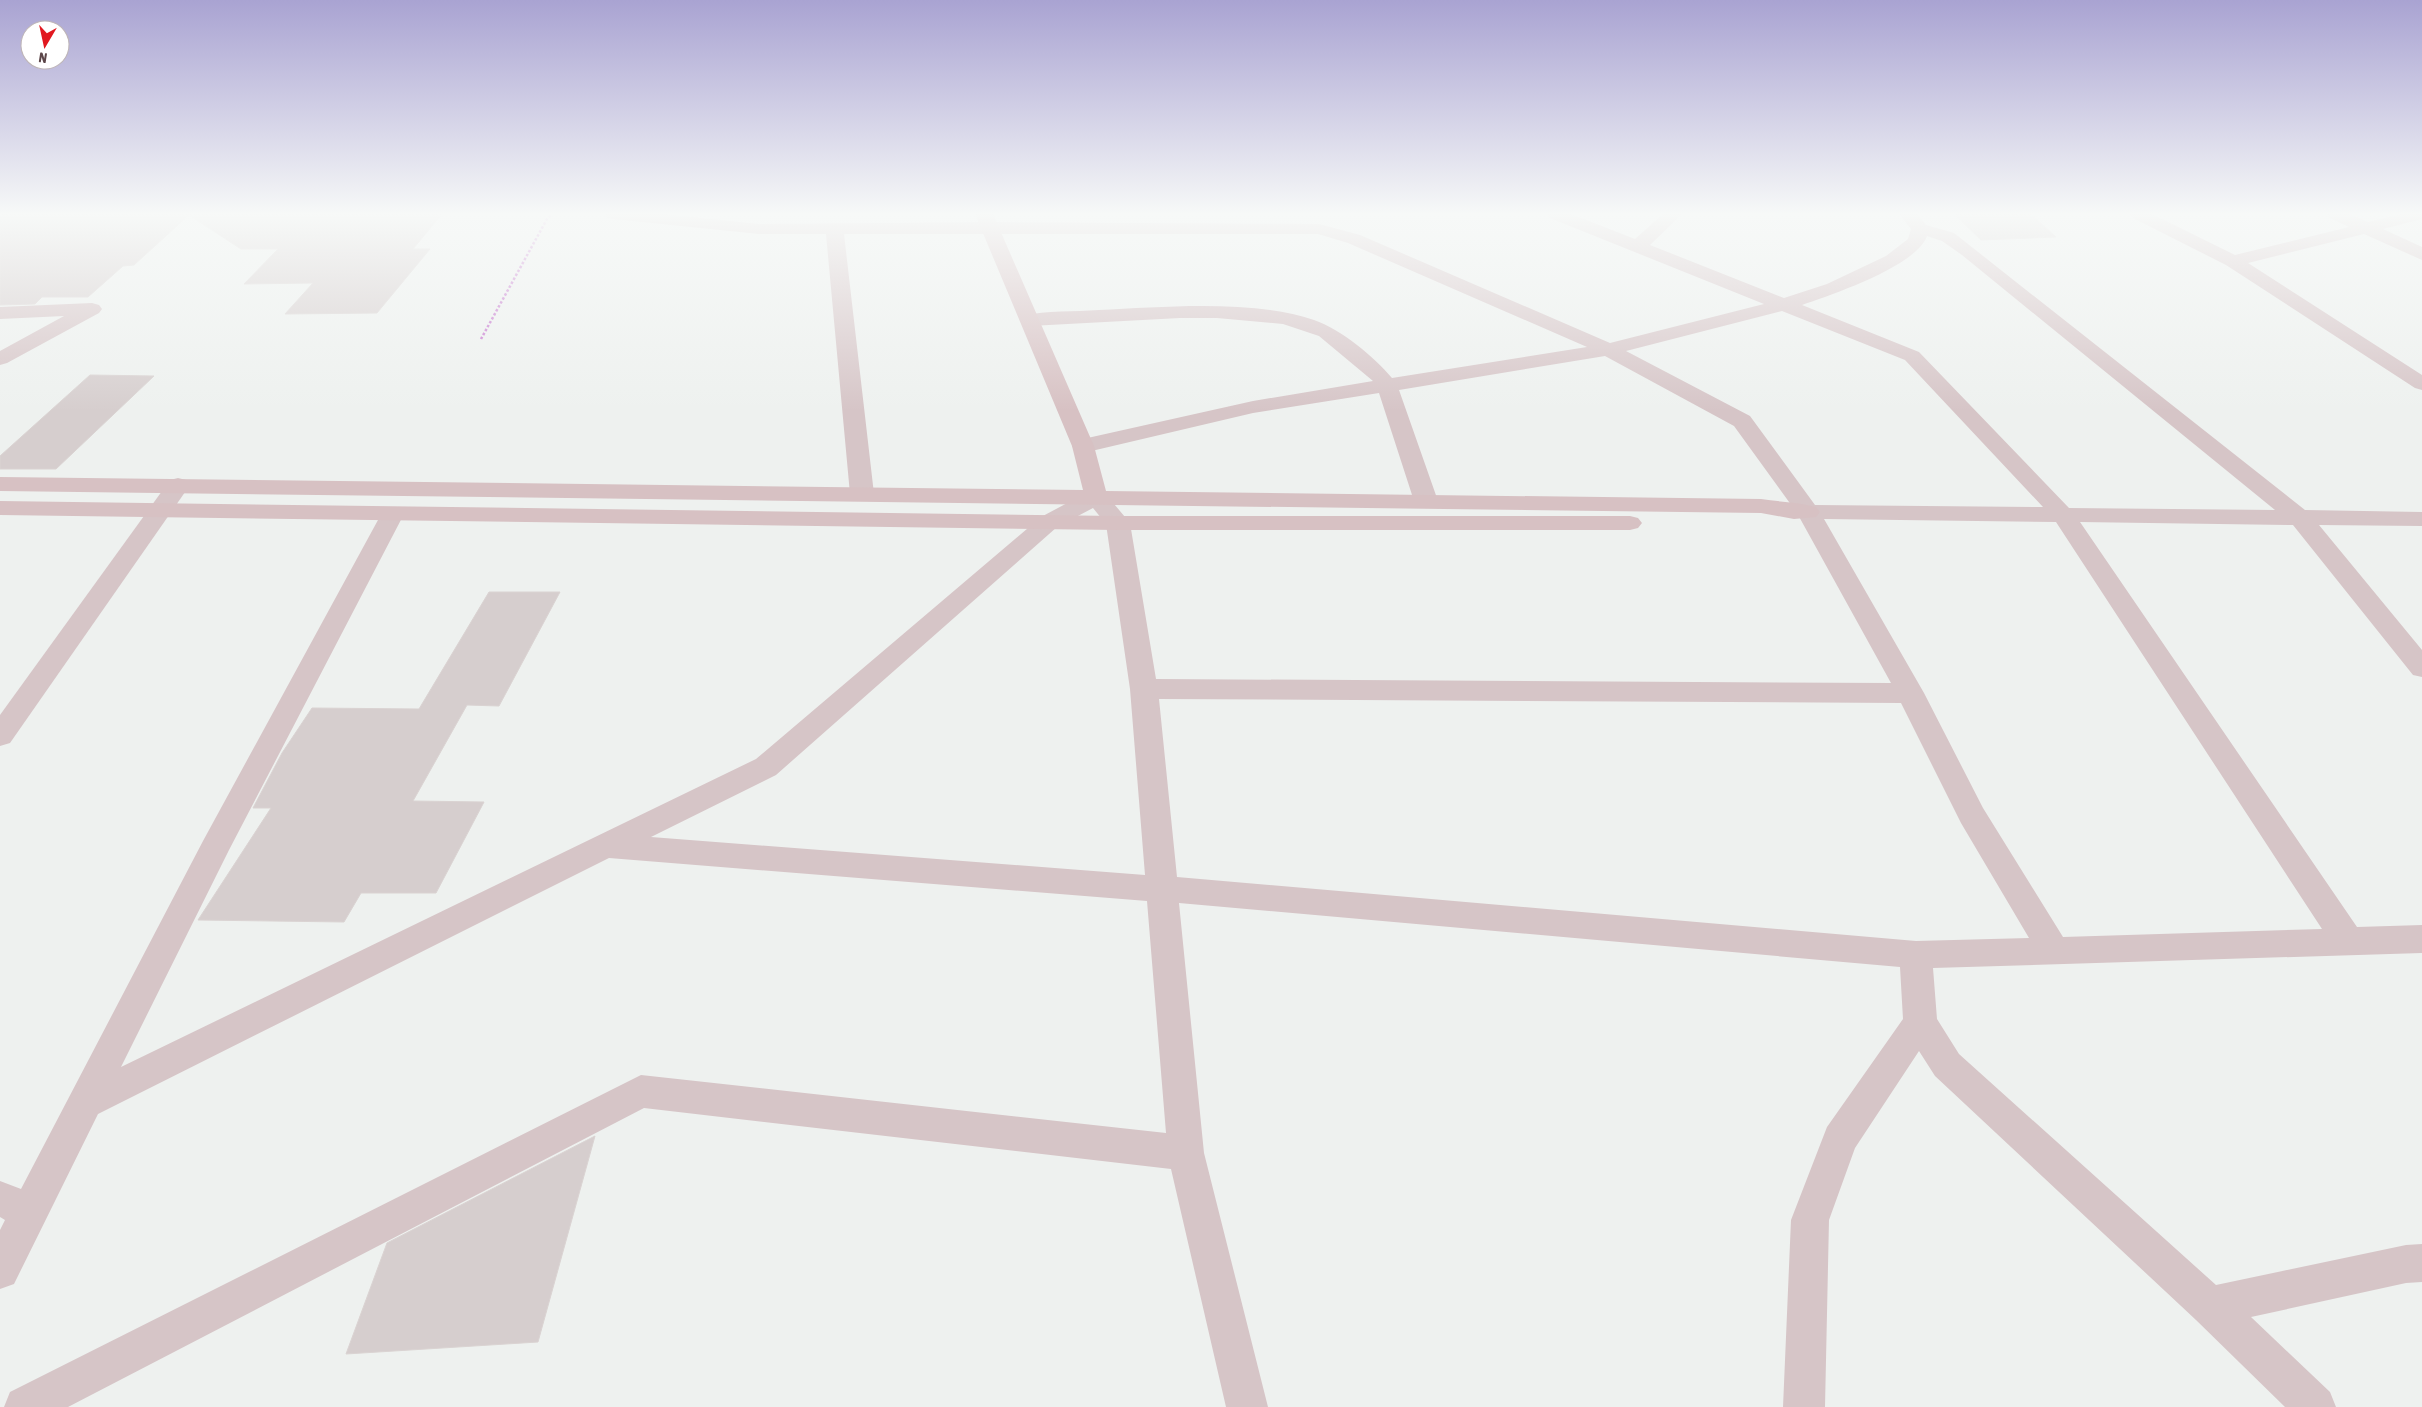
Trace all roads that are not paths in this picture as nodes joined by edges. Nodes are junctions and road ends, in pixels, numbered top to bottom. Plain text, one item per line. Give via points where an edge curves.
1 (839, 280) edge
2 (1013, 280) edge
3 (1448, 280) edge
4 (1720, 280) edge
5 (1852, 280) edge
6 (2004, 280) edge
7 (2262, 280) edge
8 (1782, 305) junction
9 (0, 313) edge
10 (1030, 320) junction
11 (1607, 350) junction
12 (0, 359) edge
13 (2422, 367) edge
14 (2401, 370) junction
15 (2422, 384) edge
16 (1387, 385) junction
17 (1083, 446) junction
18 (0, 484) edge
19 (178, 486) junction
20 (862, 494) junction
21 (1096, 498) junction
22 (399, 501) junction
23 (1426, 501) junction
24 (0, 508) edge
25 (160, 510) junction
26 (1801, 512) junction
27 (2063, 514) junction
28 (2300, 518) junction
29 (2422, 519) edge
30 (1049, 522) junction
31 (1118, 523) junction
32 (2422, 668) edge
33 (1144, 690) junction
34 (1910, 693) junction
35 (0, 736) edge
36 (605, 846) junction
37 (1162, 889) junction
38 (2422, 939) edge
39 (2348, 942) junction
40 (2054, 951) junction
41 (1916, 955) junction
42 (1920, 1022) junction
43 (86, 1102) junction
44 (1186, 1153) junction
45 (15, 1205) edge
46 (2422, 1263) edge
47 (0, 1270) edge
48 (2210, 1306) junction
49 (26, 1407) edge
50 (1247, 1407) edge
51 (1804, 1407) edge
52 (2315, 1407) edge

1 - 20 street
2 - 10 street
3 - 11 street
4 - 8 street
5 - 8 street
6 - 28 street
7 - 14 street
8 - 11 street
8 - 27 street via 1912,356
9 - 12 street via 92,309
10 - 16 street via 1180,312 1284,318 1326,332 1376,372
10 - 17 street
11 - 16 street
11 - 26 street via 1742,421
13 - 14 street
14 - 15 street
16 - 17 street via 1253,407
16 - 23 street
17 - 21 street
18 - 19 street
19 - 22 street
19 - 25 street
20 - 21 street
20 - 22 street
21 - 23 street
21 - 30 street
21 - 31 street
22 - 25 street
22 - 30 street
22 - 43 street via 214,850
23 - 26 street via 1761,506
24 - 25 street
25 - 35 street
26 - 27 street
26 - 31 street via 1767,522
26 - 34 street
27 - 28 street
27 - 39 street
28 - 29 street
28 - 32 street
30 - 31 street
30 - 36 street via 766,767
31 - 33 street
33 - 34 street
33 - 37 street
34 - 40 street via 1972,814
36 - 37 street
36 - 43 street
37 - 41 street
37 - 44 street
38 - 39 street
39 - 40 street
40 - 41 street
41 - 42 street
42 - 48 street via 1947,1065
42 - 51 street via 1840,1139 1810,1220
43 - 45 street
44 - 49 street via 641,1091
44 - 50 street
45 - 47 street
46 - 48 street
48 - 52 street

